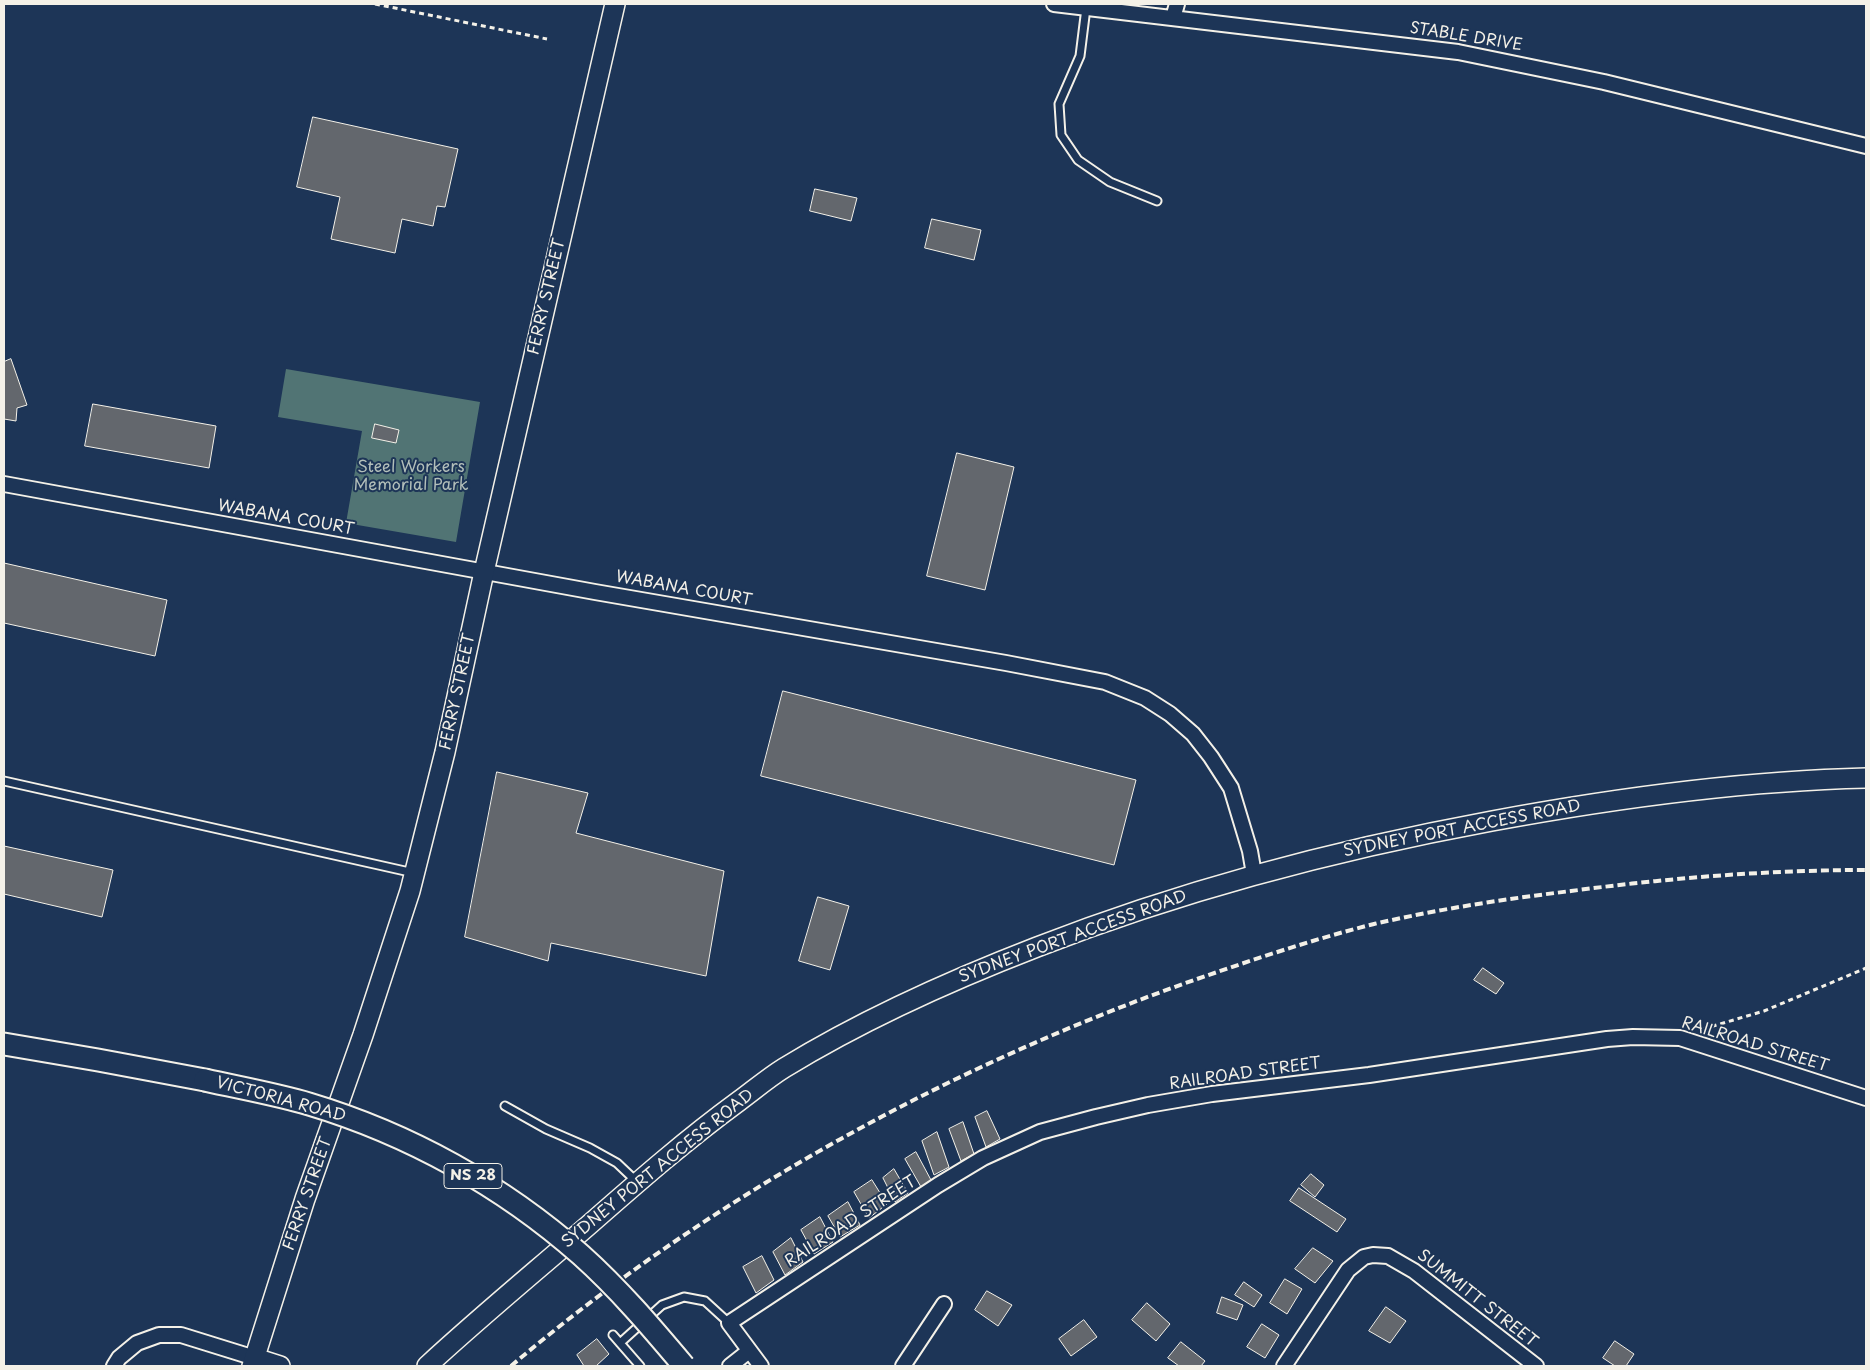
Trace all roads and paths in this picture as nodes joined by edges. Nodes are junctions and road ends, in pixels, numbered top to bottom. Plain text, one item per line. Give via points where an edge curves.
1 (375, 4) edge
2 (615, 4) edge
3 (1054, 4) edge
4 (1177, 4) edge
5 (1086, 8) junction
6 (1173, 18) junction
7 (547, 39) dead end
8 (1866, 146) edge
9 (1157, 201) dead end
10 (4, 484) edge
11 (484, 572) junction
12 (1866, 778) edge
13 (4, 781) edge
14 (415, 873) junction
15 (1254, 874) junction
16 (1866, 968) edge
17 (1680, 1038) junction
18 (4, 1044) edge
19 (1866, 1098) edge
20 (505, 1106) dead end
21 (638, 1182) junction
22 (944, 1304) dead end
23 (728, 1323) junction
24 (613, 1335) dead end
25 (620, 1343) junction
26 (749, 1351) junction
27 (253, 1362) edge
28 (432, 1362) edge
29 (114, 1366) edge
30 (280, 1366) edge
31 (413, 1366) edge
32 (640, 1366) edge
33 (684, 1366) edge
34 (730, 1366) edge
35 (761, 1366) edge
36 (903, 1366) edge
37 (1284, 1366) edge
38 (1536, 1366) edge

1 - 7 path
2 - 11 street, FERRY STREET
3 - 5 street, STABLE DRIVE
4 - 6 street
5 - 6 street, STABLE DRIVE
5 - 9 lane via 1080,56 1059,104 1060,135 1086,166 1110,182
6 - 8 street, STABLE DRIVE via 1458,52 1604,82
10 - 11 street, WABANA COURT
11 - 14 street, FERRY STREET
11 - 15 street, WABANA COURT via 1105,682 1145,698 1170,714 1193,734 1211,757 1231,788
12 - 15 street, SYDNEY PORT ACCESS ROAD via 1720,787 1576,805 1431,832
13 - 14 lane
14 - 27 street, FERRY STREET
15 - 21 street, SYDNEY PORT ACCESS ROAD via 1141,908 1052,941 965,976 857,1026 779,1071
16 - 17 path via 1764,1011
17 - 19 street, RAILROAD STREET
17 - 23 street, RAILROAD STREET via 1607,1039 1369,1076 1212,1094 1096,1116 1040,1132 983,1158 938,1185
18 - 33 main road, VICTORIA ROAD / NS 28, bridge via 205,1080 308,1103 406,1140 499,1192 582,1256 626,1299
20 - 21 lane via 617,1163
21 - 28 street, SYDNEY PORT ACCESS ROAD
22 - 36 street
23 - 25 lane via 705,1301 684,1297 662,1305
23 - 26 street
24 - 25 lane
25 - 32 lane
26 - 34 street
26 - 35 street
27 - 29 street via 181,1335 159,1336 137,1343
27 - 30 street
28 - 31 street
37 - 38 street, SUMMITT STREET via 1348,1270 1368,1255 1388,1256 1414,1271

